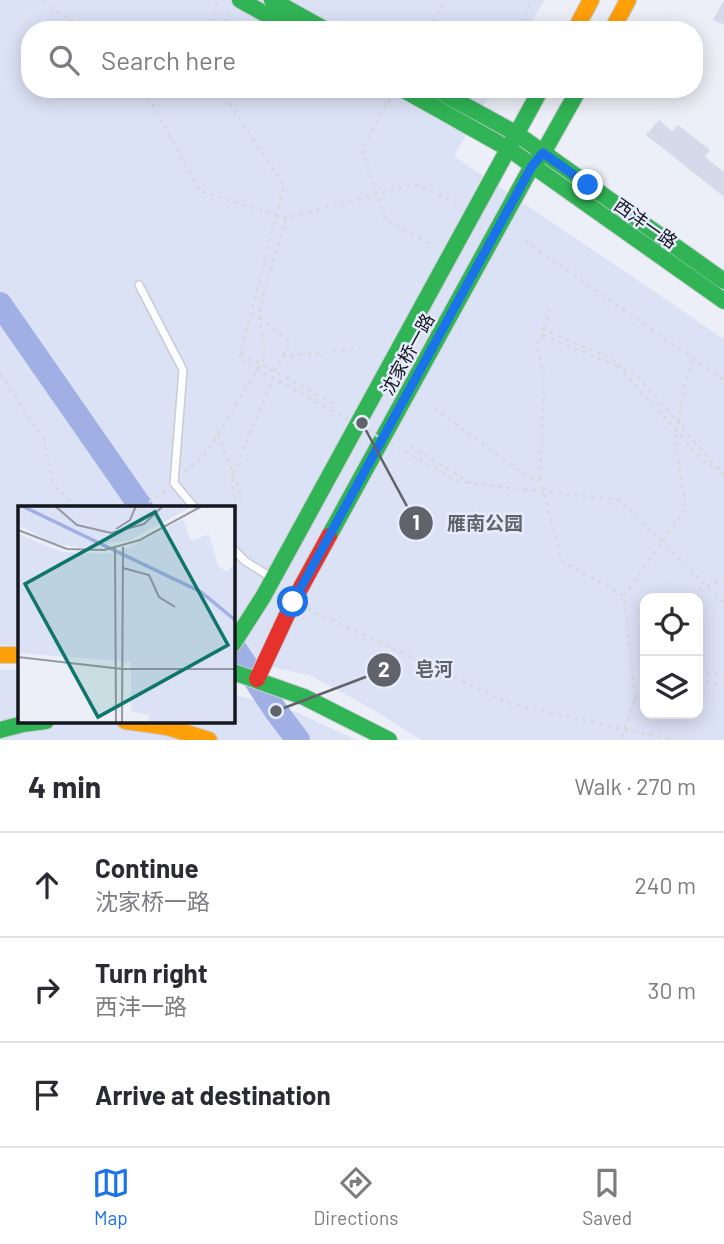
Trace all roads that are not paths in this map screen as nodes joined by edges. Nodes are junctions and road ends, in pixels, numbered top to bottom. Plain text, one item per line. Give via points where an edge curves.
1 (272, 0) edge
2 (591, 0) edge
3 (628, 0) edge
4 (236, 5) edge
5 (273, 21) edge
6 (310, 21) edge
7 (580, 21) edge
8 (617, 21) edge
9 (421, 98) edge
10 (448, 98) edge
11 (536, 98) edge
12 (574, 98) edge
13 (513, 141) junction
14 (543, 153) junction
15 (532, 166) junction
16 (724, 281) edge
17 (139, 285) dead end
18 (724, 301) edge
19 (193, 506) edge
20 (234, 550) edge
21 (273, 578) junction
22 (234, 642) edge
23 (0, 655) edge
24 (18, 655) edge
25 (234, 672) edge
26 (257, 680) junction
27 (38, 722) edge
28 (144, 722) edge
29 (0, 730) edge
30 (209, 740) edge
31 (389, 740) edge

1 - 6 main road
2 - 7 main road
3 - 8 main road
4 - 5 main road
9 - 13 main road, 西沣一路
10 - 13 main road, 西沣一路
11 - 13 main road, 沈家桥一路
12 - 14 main road, 沈家桥一路
13 - 14 main road, 西沣一路
13 - 15 main road, 西沣一路
13 - 21 main road, 沈家桥一路
14 - 15 main road, 沈家桥一路
14 - 16 main road, 西沣一路
15 - 18 main road, 西沣一路
15 - 26 main road, 沈家桥一路 via 293,602
17 - 19 lane via 183,370 174,483
20 - 21 lane
21 - 22 main road, 沈家桥一路
23 - 24 main road
25 - 26 main road
26 - 31 main road via 303,697
27 - 29 main road
28 - 30 main road

